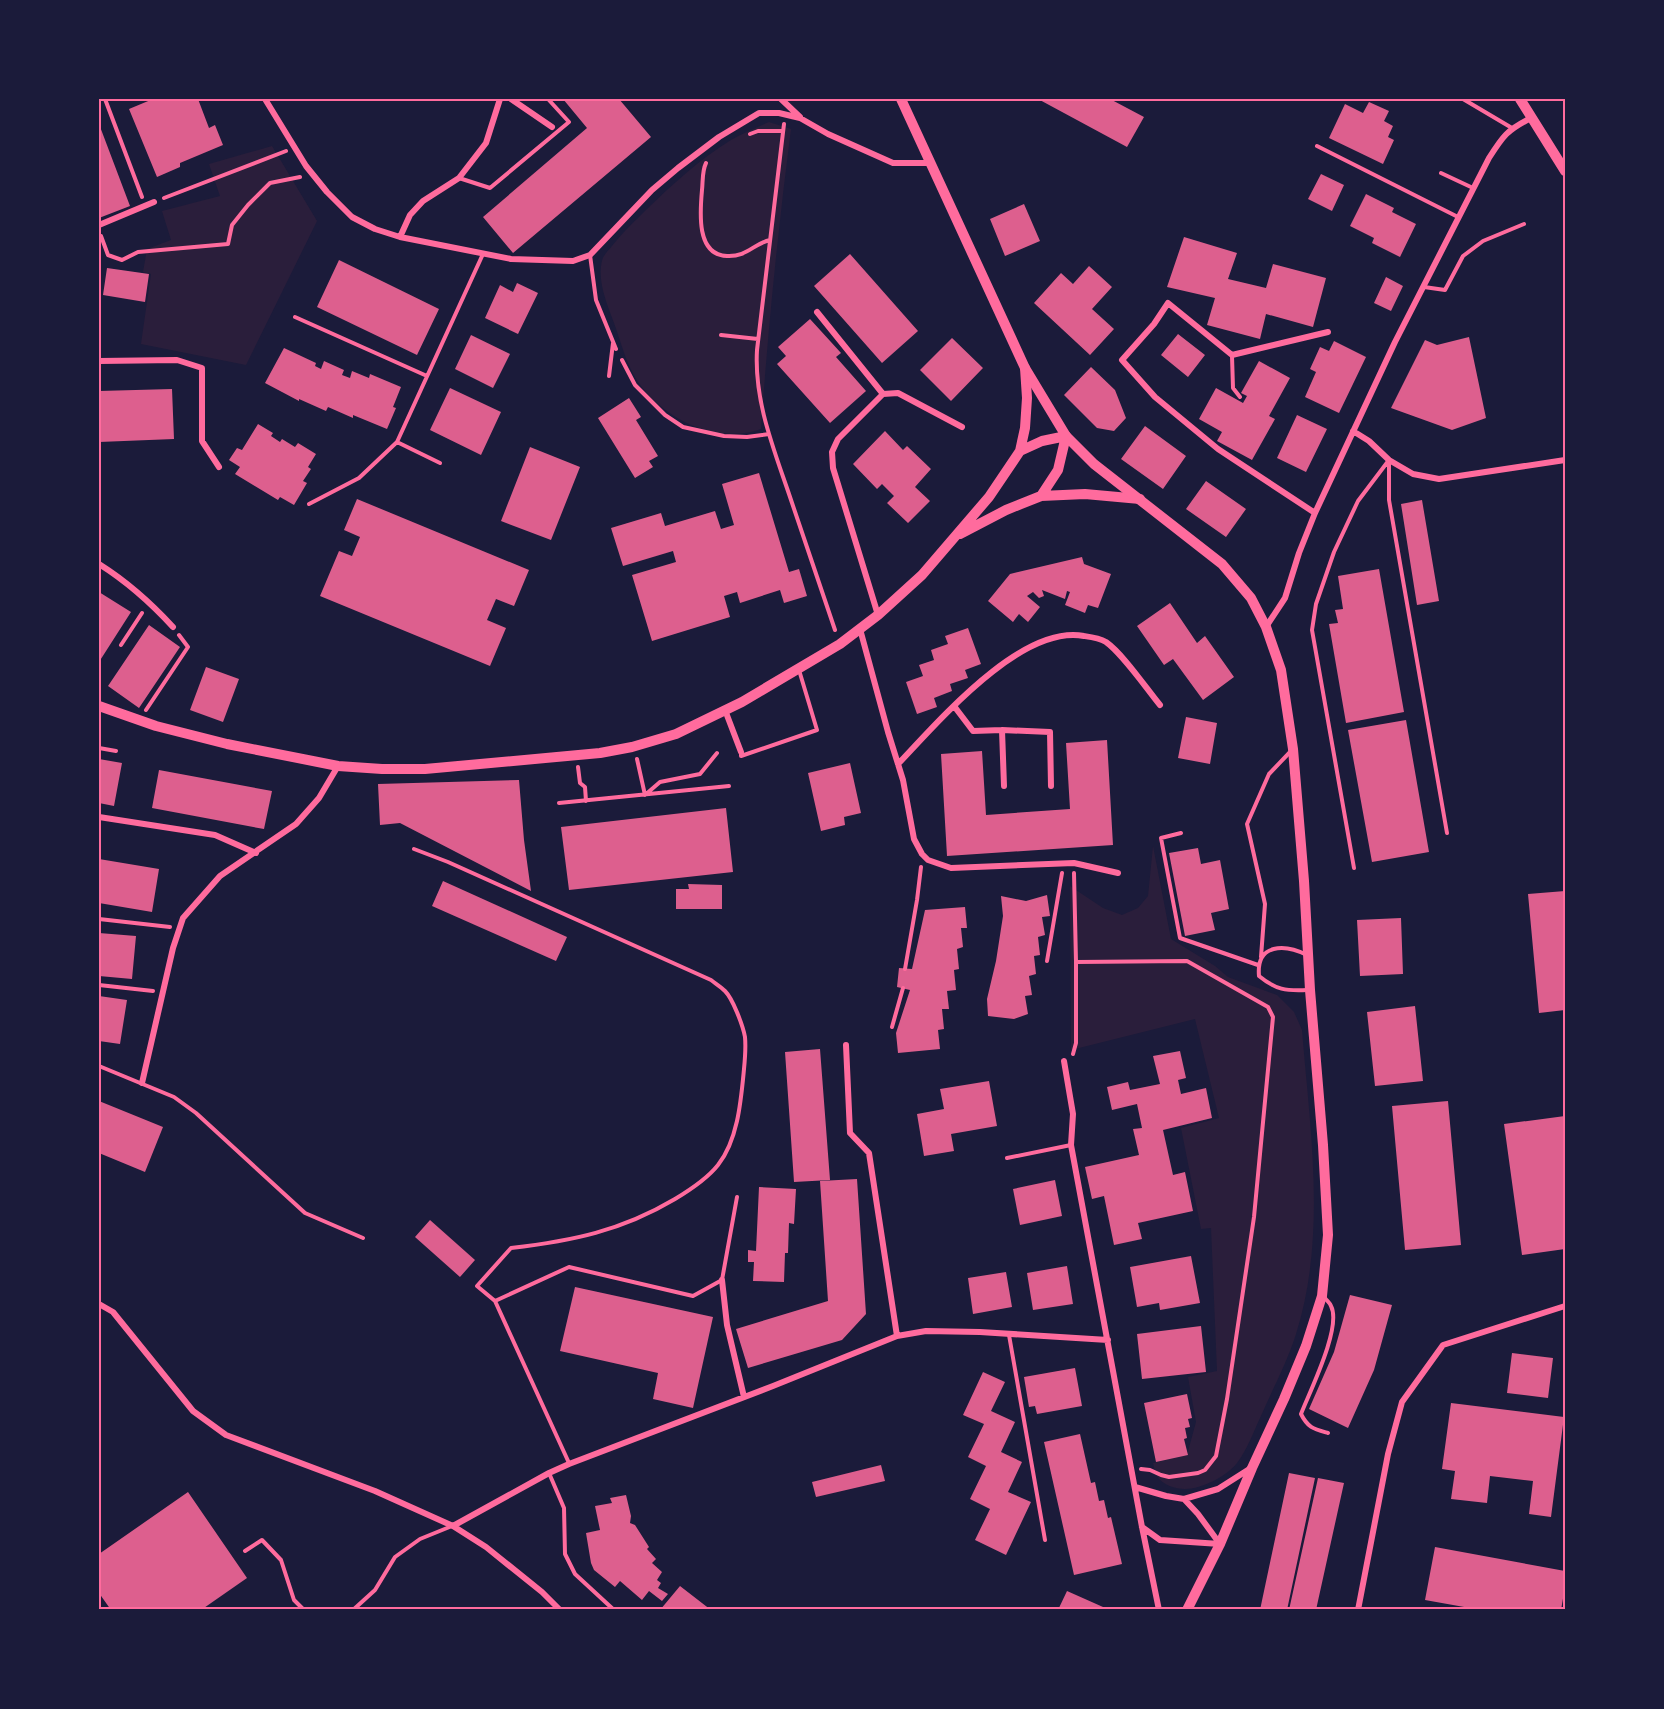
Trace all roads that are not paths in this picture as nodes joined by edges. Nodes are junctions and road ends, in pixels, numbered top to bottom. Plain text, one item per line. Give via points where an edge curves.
1 (265, 99) edge
2 (500, 99) edge
3 (512, 99) edge
4 (548, 99) edge
5 (781, 99) edge
6 (901, 99) edge
7 (1463, 99) edge
8 (1520, 99) edge
9 (800, 118) junction
10 (1531, 118) junction
11 (552, 126) dead end
12 (1512, 128) junction
13 (1317, 146) dead end
14 (930, 163) junction
15 (1565, 171) edge
16 (1441, 173) dead end
17 (459, 178) junction
18 (1474, 189) junction
19 (154, 202) road end
20 (1459, 217) junction
21 (1524, 224) dead end
22 (99, 225) edge
23 (400, 237) junction
24 (484, 253) junction
25 (590, 255) junction
26 (1423, 287) junction
27 (816, 312) dead end
28 (295, 317) dead end
29 (1328, 332) dead end
30 (613, 342) junction
31 (616, 349) road end
32 (1232, 355) junction
33 (99, 362) edge
34 (1025, 368) junction
35 (427, 376) junction
36 (609, 376) dead end
37 (883, 394) junction
38 (1240, 397) dead end
39 (962, 427) dead end
40 (1353, 431) junction
41 (1066, 436) junction
42 (397, 442) junction
43 (1020, 451) junction
44 (1389, 460) junction
45 (1565, 460) edge
46 (440, 463) dead end
47 (219, 467) dead end
48 (1041, 496) junction
49 (1140, 499) junction
50 (309, 504) dead end
51 (1315, 513) junction
52 (955, 537) junction
53 (99, 564) edge
54 (878, 615) junction
55 (173, 627) road end
56 (1266, 627) junction
57 (860, 629) junction
58 (798, 668) junction
59 (1160, 705) dead end
60 (99, 706) edge
61 (954, 706) junction
62 (725, 710) junction
63 (1002, 730) junction
64 (1293, 749) junction
65 (741, 752) joint
66 (898, 764) junction
67 (338, 766) junction
68 (1004, 786) dead end
69 (1051, 786) dead end
70 (99, 817) edge
71 (1181, 833) dead end
72 (1447, 833) dead end
73 (414, 849) dead end
74 (256, 853) junction
75 (1354, 868) dead end
76 (1118, 873) dead end
77 (1308, 955) junction
78 (1261, 957) junction
79 (1258, 966) junction
80 (1310, 990) junction
81 (846, 1045) dead end
82 (1064, 1060) road end
83 (99, 1066) edge
84 (142, 1083) junction
85 (1071, 1145) junction
86 (1007, 1158) dead end
87 (737, 1197) dead end
88 (363, 1238) dead end
89 (722, 1280) junction
90 (1322, 1296) junction
91 (495, 1301) junction
92 (99, 1304) edge
93 (1565, 1306) edge
94 (1009, 1334) junction
95 (897, 1336) junction
96 (1108, 1340) junction
97 (744, 1397) junction
98 (1328, 1433) dead end
99 (569, 1464) junction
100 (1252, 1467) junction
101 (549, 1473) junction
102 (1134, 1487) junction
103 (1184, 1499) junction
104 (453, 1526) junction
105 (1142, 1527) junction
106 (1045, 1540) dead end
107 (1220, 1544) junction
108 (245, 1551) dead end
109 (304, 1610) edge
110 (352, 1610) edge
111 (560, 1610) edge
112 (614, 1610) edge
113 (1159, 1610) edge
114 (1187, 1610) edge
115 (1358, 1610) edge

1 - 23 street via 327,192 352,217
2 - 17 street via 486,143
3 - 11 street
4 - 17 lane via 569,122 490,189
5 - 9 street
6 - 14 main road
7 - 12 lane
8 - 10 main road
9 - 14 street via 893,163
9 - 25 street via 759,113 719,136 652,190
10 - 12 street
10 - 15 main road
12 - 18 street via 1500,140
13 - 20 lane
14 - 34 main road
16 - 18 lane
17 - 23 street via 423,201 410,215
18 - 20 street
19 - 22 street
20 - 26 street
21 - 26 lane via 1483,241 1463,256 1445,290
23 - 24 street
24 - 25 street via 511,259 573,261
24 - 35 lane
25 - 30 lane via 596,300
26 - 40 street
27 - 37 street
28 - 35 lane
29 - 32 street
30 - 31 lane
30 - 36 lane
32 - 38 lane via 1233,388
32 - 51 street via 1168,303 1122,360 1155,397 1218,449
33 - 47 street via 177,360 202,368 202,441
34 - 41 main road
34 - 43 main road via 1027,398
35 - 42 lane
37 - 39 street via 898,393
37 - 54 street via 838,439 832,452 833,468
40 - 44 street
40 - 51 street
41 - 43 main road
41 - 48 main road via 1058,470
41 - 49 main road via 1094,464
42 - 46 lane
42 - 50 lane via 359,478
43 - 52 main road via 989,497
44 - 45 street via 1413,474 1439,480
44 - 72 lane via 1389,500
44 - 75 lane via 1358,501 1334,552 1316,604 1312,630
48 - 49 main road via 1085,494
48 - 52 main road
49 - 56 main road via 1222,564 1251,598
51 - 56 street via 1285,598
52 - 54 main road via 922,575
53 - 55 street
54 - 57 main road
56 - 64 main road via 1281,670
57 - 58 main road
57 - 66 street
58 - 62 main road
58 - 65 lane via 817,730 741,756
59 - 61 street via 1105,642 1094,637 1063,635 1046,639 1009,659
60 - 67 main road via 227,744
61 - 63 street via 973,731
61 - 66 street
62 - 65 street
62 - 67 main road via 676,734 634,747 425,769
63 - 68 street
63 - 69 street via 1050,732
64 - 77 main road
64 - 78 lane via 1269,774 1247,824 1264,904
66 - 76 street via 914,839 922,854 935,863 951,868 1074,863
67 - 74 street via 319,798 296,824
70 - 74 street via 215,835
71 - 79 lane via 1161,838 1180,938
73 - 91 lane via 711,980 727,993 744,1036 740,1110 718,1165 694,1187 652,1212 585,1237 511,1248 477,1286
74 - 84 street via 220,876 183,918
77 - 78 lane via 1282,947
77 - 80 main road
78 - 79 lane
79 - 80 lane via 1259,976 1277,988
80 - 90 main road via 1328,1235
81 - 95 street via 850,1133 869,1153
82 - 85 street via 1073,1114
83 - 84 lane
84 - 88 lane via 174,1096 196,1113 305,1213
85 - 86 lane
85 - 96 street
87 - 89 lane
89 - 91 lane via 693,1296 568,1267
89 - 97 street via 727,1325
90 - 98 lane via 1332,1306 1333,1327 1302,1414 1306,1424
90 - 100 main road via 1306,1346
91 - 99 lane
92 - 104 street via 114,1312 193,1411 226,1435 375,1491
93 - 115 street via 1443,1345 1402,1402
94 - 95 street via 926,1331
94 - 96 street
94 - 106 lane
95 - 97 street
96 - 102 street
97 - 99 street
99 - 101 street
100 - 103 street via 1218,1489
100 - 107 main road
101 - 104 street
101 - 112 lane via 564,1508 565,1554 575,1574
102 - 103 street
102 - 105 street
103 - 107 street
104 - 110 lane via 420,1539 395,1557 375,1590
104 - 111 street via 486,1547
105 - 107 street via 1160,1539
105 - 113 street
107 - 114 main road
108 - 109 lane via 262,1540 281,1560 294,1600

